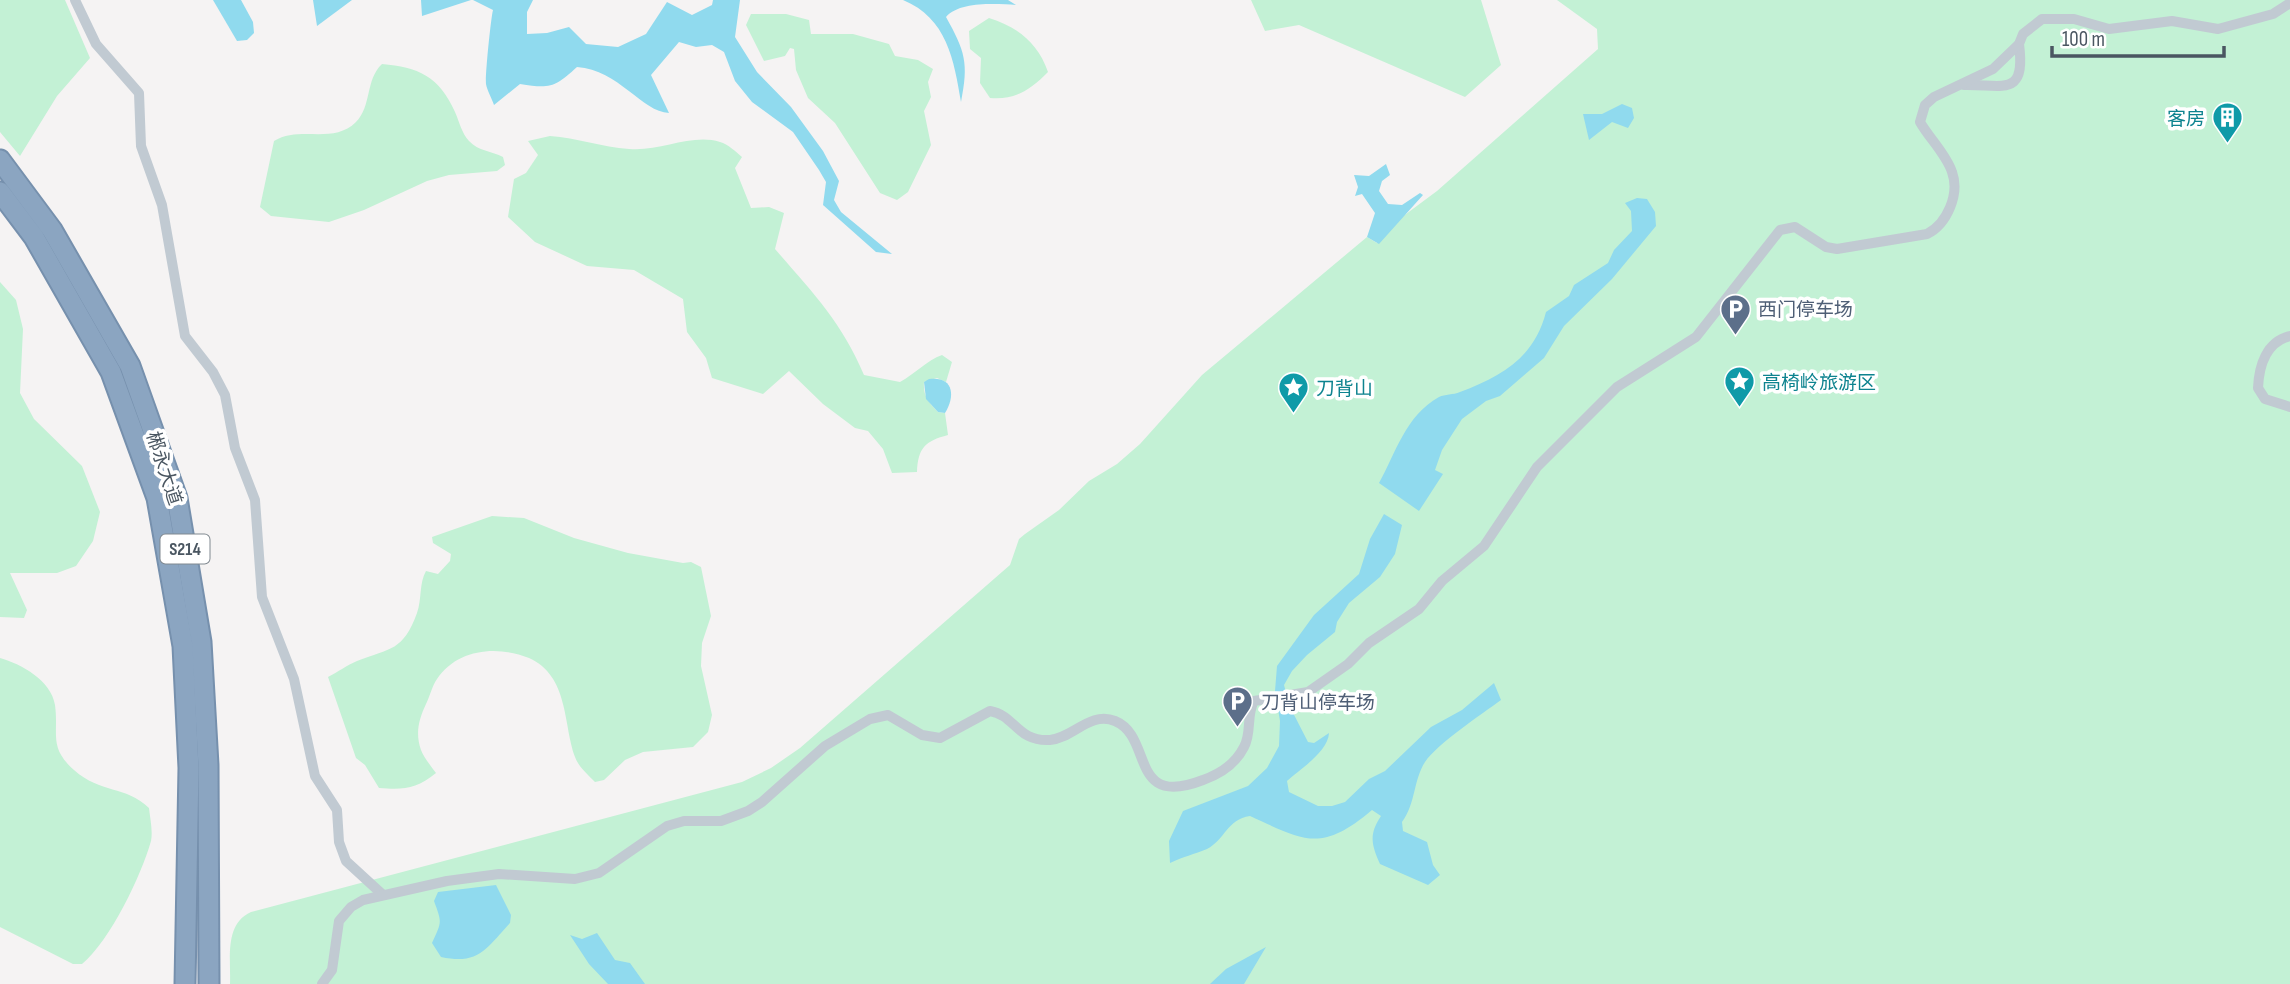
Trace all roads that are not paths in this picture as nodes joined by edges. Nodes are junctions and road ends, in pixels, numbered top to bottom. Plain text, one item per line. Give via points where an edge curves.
1 (75, 0) edge
2 (2290, 4) edge
3 (2019, 44) junction
4 (1956, 85) junction
5 (0, 160) edge
6 (0, 191) edge
7 (2290, 336) edge
8 (2290, 407) edge
9 (382, 894) junction
10 (185, 984) edge
11 (209, 984) edge
12 (322, 984) edge

1 - 9 street via 96,44 139,93 141,146 162,205 185,336 225,395 235,448 255,500 262,597 294,679 315,776 337,810 339,842 346,861
2 - 3 street via 2273,14 2218,29 2172,22 2109,29 2074,19 2042,19 2022,34
3 - 4 street via 1993,69
3 - 4 street via 2021,71 2012,84 2002,88
4 - 9 street via 1934,97 1920,114 1954,184 1950,208 1935,230 1837,249 1795,227 1780,230 1696,337 1618,387 1537,467 1484,546 1442,581 1419,609 1308,692 1254,701 1246,745 1214,776 1176,788 1159,785 1128,732 1110,720 1094,720 1056,739 1040,740 1028,738 990,710 951,733 931,738 883,715 825,746 748,811 721,821 676,822 599,873 575,879 499,874
5 - 11 highway, 郴永大道 / S214 via 52,230 130,366 177,498 201,642 208,765
6 - 10 highway, 郴永大道 / S214 via 34,237 111,372 157,498 183,646 189,768
7 - 8 street via 2279,338 2264,357 2258,388 2265,399
9 - 12 street via 351,907 338,921 332,970

